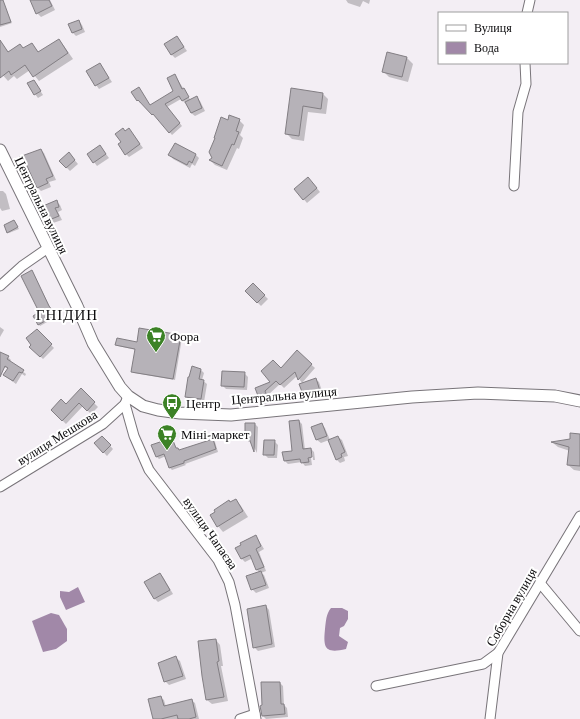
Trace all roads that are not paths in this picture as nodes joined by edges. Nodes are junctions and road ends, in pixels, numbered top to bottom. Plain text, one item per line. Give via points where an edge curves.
1 (530, 0) edge
2 (527, 12) edge
3 (525, 64) edge
4 (0, 150) edge
5 (514, 186) dead end
6 (48, 248) junction
7 (0, 286) edge
8 (126, 400) junction
9 (580, 402) edge
10 (0, 488) edge
11 (580, 516) edge
12 (540, 583) junction
13 (580, 630) edge
14 (498, 653) junction
15 (376, 686) dead end
16 (255, 717) edge
17 (240, 719) edge
18 (490, 719) edge

1 - 2 street
3 - 5 street via 526,84 518,112
4 - 6 street, Центральна вулиця
6 - 7 street via 22,266
6 - 8 street, Центральна вулиця via 93,343
8 - 9 street, Центральна вулиця via 158,410 180,413 230,414 478,393 555,396
8 - 10 street, вулиця Мешкова via 103,424
8 - 16 street, вулиця Чапаєва via 134,436 149,470 218,560 229,582
11 - 12 street, Соборна вулиця
12 - 13 street
12 - 14 street, Соборна вулиця
14 - 15 street via 483,664
14 - 18 street, Соборна вулиця
16 - 17 street

